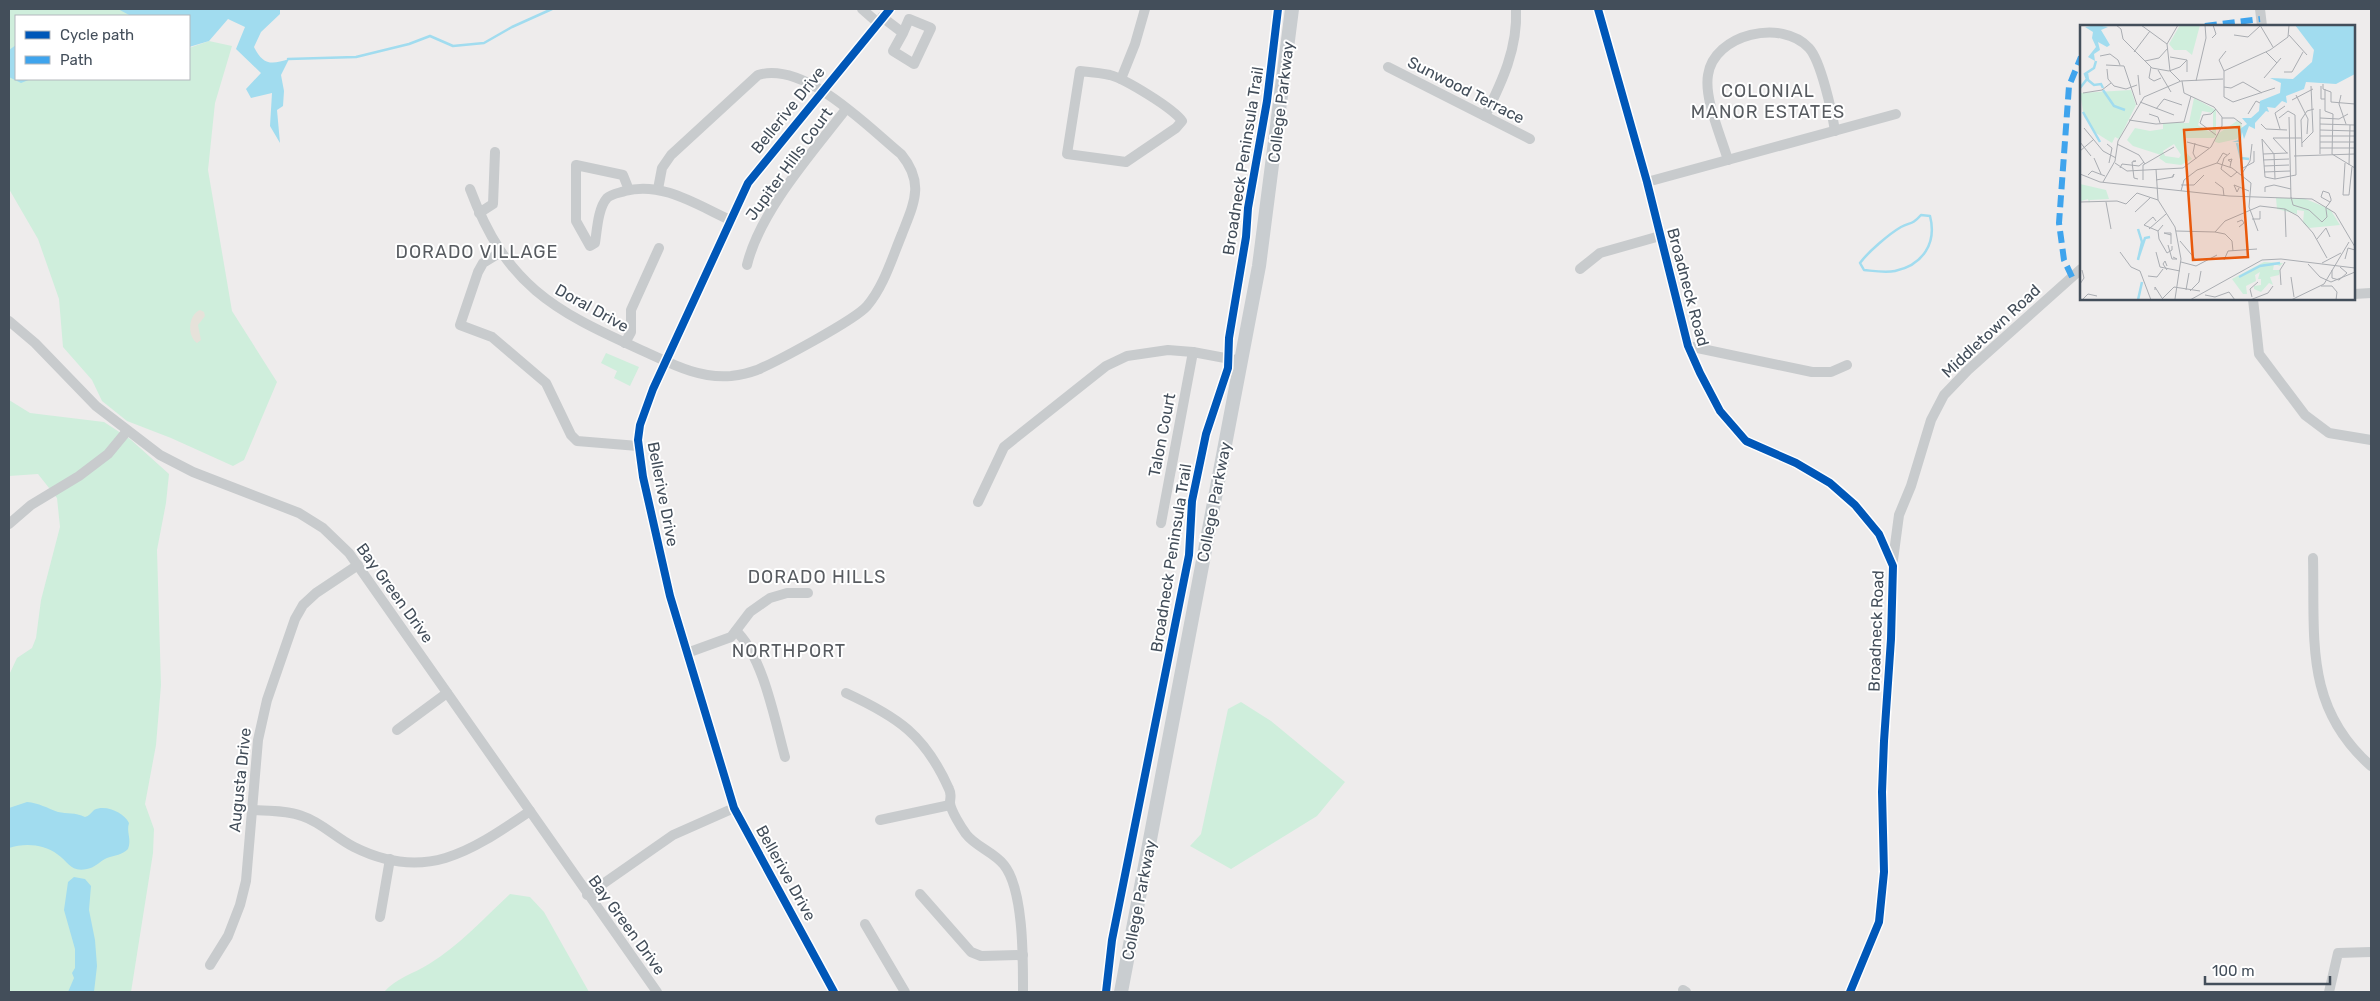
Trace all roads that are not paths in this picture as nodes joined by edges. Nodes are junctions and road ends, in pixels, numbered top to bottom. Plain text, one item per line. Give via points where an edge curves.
1 (862, 9) edge
2 (890, 9) edge
3 (1146, 9) edge
4 (1292, 9) edge
5 (1516, 9) edge
6 (1598, 9) edge
7 (2260, 9) edge
8 (880, 20) junction
9 (2262, 25) edge
10 (903, 33) dead end
11 (1388, 67) dead end
12 (1122, 79) junction
13 (822, 90) junction
14 (846, 109) junction
15 (1896, 114) dead end
16 (1485, 116) junction
17 (1835, 131) junction
18 (1530, 139) dead end
19 (495, 152) dead end
20 (1728, 160) junction
21 (1647, 182) junction
22 (470, 189) dead end
23 (658, 189) junction
24 (629, 190) junction
25 (478, 212) junction
26 (730, 220) junction
27 (1660, 236) junction
28 (659, 248) dead end
29 (501, 252) junction
30 (747, 265) dead end
31 (1580, 269) dead end
32 (2080, 270) edge
33 (2355, 294) edge
34 (2371, 294) edge
35 (2253, 300) edge
36 (9, 321) edge
37 (625, 343) junction
38 (1688, 346) junction
39 (1193, 352) junction
40 (666, 361) junction
41 (1241, 361) junction
42 (1848, 365) dead end
43 (127, 431) junction
44 (2371, 440) edge
45 (638, 446) junction
46 (978, 502) dead end
47 (1161, 523) dead end
48 (9, 524) edge
49 (2313, 558) dead end
50 (358, 565) junction
51 (1893, 566) junction
52 (808, 593) dead end
53 (736, 631) junction
54 (687, 653) junction
55 (447, 693) junction
56 (846, 693) dead end
57 (396, 730) dead end
58 (785, 757) dead end
59 (2371, 766) edge
60 (950, 804) junction
61 (734, 808) junction
62 (252, 810) junction
63 (530, 811) junction
64 (880, 820) dead end
65 (390, 859) junction
66 (920, 894) dead end
67 (587, 895) junction
68 (380, 916) dead end
69 (866, 924) dead end
70 (2371, 952) edge
71 (1023, 955) junction
72 (210, 965) dead end
73 (657, 992) edge
74 (834, 992) edge
75 (905, 992) edge
76 (1023, 992) edge
77 (1122, 992) edge
78 (1850, 992) edge
79 (2329, 992) edge

1 - 8 street
2 - 8 street, Bellerive Drive
3 - 12 street
4 - 41 main road, College Parkway via 1268,205
5 - 16 street via 1510,59
6 - 21 street, Broadneck Road
7 - 9 street
8 - 10 street
8 - 13 street, Bellerive Drive
11 - 16 street, Sunwood Terrace
12 - 12 street via 1080,71 1067,154 1126,162 1182,121 1166,106
13 - 14 street, Jupiter Hills Court
13 - 23 street, Jupiter Hills Court via 789,74 758,74 671,155 662,168
13 - 26 street, Bellerive Drive via 753,174
14 - 30 street, Jupiter Hills Court via 758,230
14 - 40 street, Jupiter Hills Court via 901,154 912,170 916,187 911,211 885,275 867,306 777,359 745,373 707,375
15 - 17 street
16 - 18 street, Sunwood Terrace
17 - 20 street
17 - 20 street via 1814,55 1801,40 1771,31 1729,42 1709,67 1707,88
19 - 25 street via 493,204
20 - 21 street
21 - 27 street, Broadneck Road
22 - 25 street, Doral Drive
23 - 24 street
23 - 26 street
24 - 24 street via 623,175 576,165 576,221 590,246 595,243 606,199
25 - 29 street, Doral Drive
26 - 40 street, Bellerive Drive
27 - 31 street via 1600,253
27 - 38 street, Broadneck Road
28 - 37 street via 631,310 631,332
29 - 37 street, Doral Drive via 525,282 553,306
29 - 45 street via 483,264 478,272 460,325 492,337 546,383 577,441
32 - 51 street, Middletown Road via 1944,395 1931,420 1899,515
33 - 34 street
35 - 44 street via 2259,354 2305,415 2329,433
36 - 43 street, Bay Green Drive via 96,406
37 - 40 street, Doral Drive
38 - 42 street via 1812,372 1831,372
38 - 51 street, Broadneck Road via 1720,411 1746,441 1796,463 1830,483 1855,505 1879,534
39 - 41 street
39 - 46 street via 1146,352 1106,366 1004,447
39 - 47 street, Talon Court
40 - 45 street, Bellerive Drive via 640,425
41 - 77 main road, College Parkway
43 - 48 street via 108,454 31,505
43 - 50 street, Bay Green Drive via 160,455 193,472 287,507 311,520 334,537
45 - 54 street, Bellerive Drive via 642,477 668,587
49 - 59 street via 2316,660 2324,701 2343,736
50 - 55 street, Bay Green Drive
50 - 62 street, Augusta Drive via 316,593 295,619 262,721
51 - 78 street, Broadneck Road via 1883,767 1884,872 1879,922
52 - 53 street via 787,593 770,598 750,612
53 - 54 street via 725,641
53 - 58 street via 756,660
54 - 61 street, Bellerive Drive
55 - 57 street
55 - 63 street, Bay Green Drive
56 - 60 street via 889,714 918,737 940,768 952,794
60 - 64 street
60 - 71 street via 966,834 1005,866 1019,916
61 - 67 street via 673,835
61 - 74 street, Bellerive Drive
62 - 65 street via 301,816 354,846
62 - 72 street, Augusta Drive via 246,881 240,905 228,936
63 - 65 street via 482,843 455,856 423,862
63 - 67 street, Bay Green Drive
65 - 68 street
66 - 71 street via 971,952 981,956
67 - 73 street, Bay Green Drive
69 - 75 street
70 - 79 street via 2338,953
71 - 76 street

